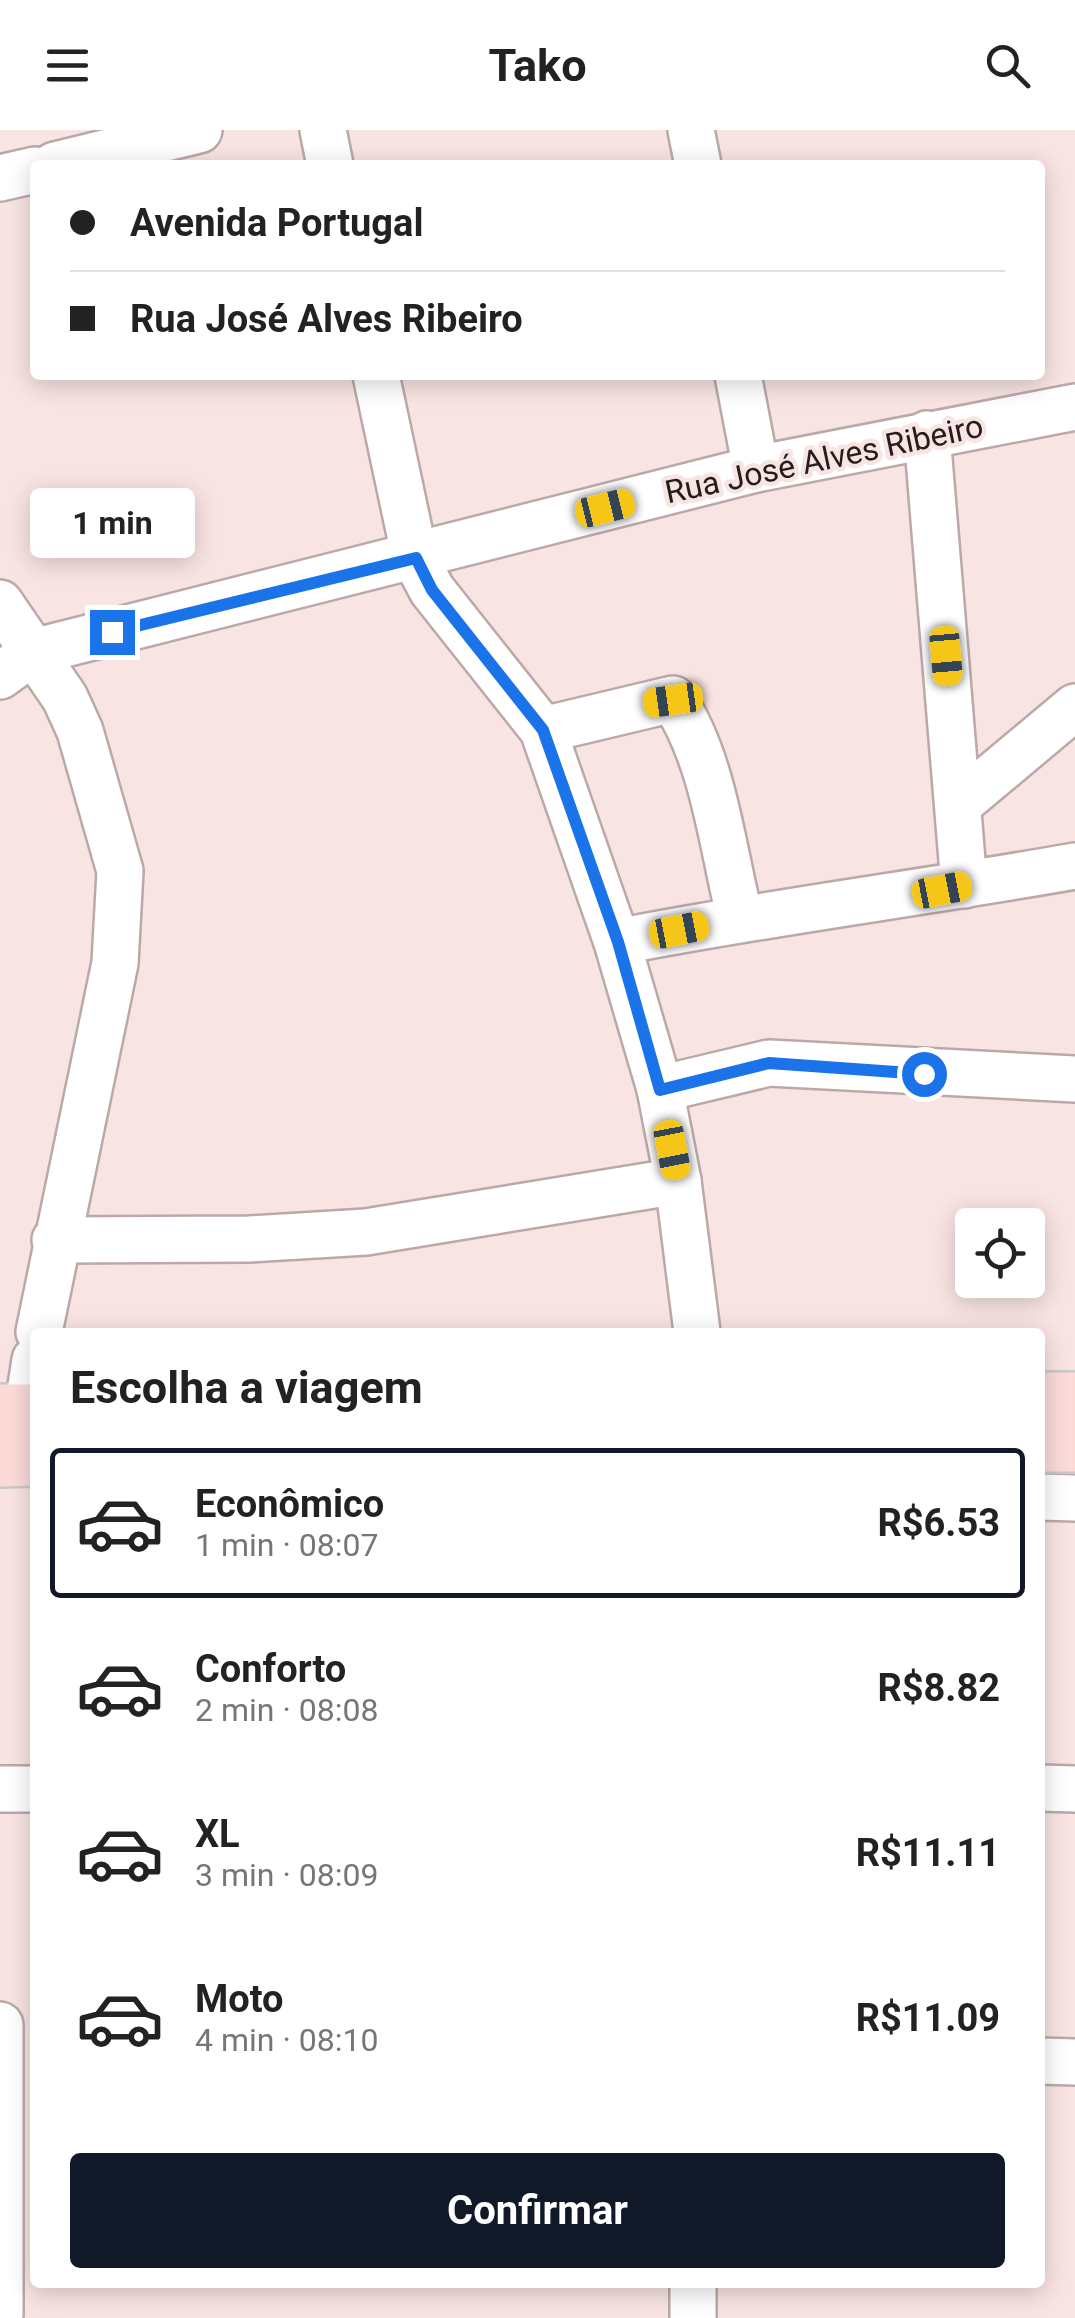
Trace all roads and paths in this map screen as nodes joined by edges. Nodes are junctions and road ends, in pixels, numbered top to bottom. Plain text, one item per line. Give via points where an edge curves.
1 (199, 130) edge
2 (323, 130) edge
3 (692, 130) edge
4 (76, 160) edge
5 (329, 160) edge
6 (697, 160) edge
7 (30, 171) edge
8 (0, 178) edge
9 (377, 380) edge
10 (739, 380) edge
11 (1075, 407) edge
12 (927, 434) junction
13 (756, 468) junction
14 (416, 558) junction
15 (0, 604) edge
16 (16, 664) edge
17 (1075, 706) edge
18 (543, 730) junction
19 (958, 804) junction
20 (1075, 866) edge
21 (964, 885) junction
22 (740, 918) junction
23 (618, 942) junction
24 (1075, 1079) edge
25 (660, 1090) junction
26 (678, 1180) junction
27 (56, 1240) junction
28 (41, 1328) edge
29 (696, 1328) edge
30 (1045, 1400) edge
31 (1075, 1400) edge
32 (26, 1411) edge
33 (1045, 1444) edge
34 (1075, 1444) edge
35 (0, 1459) edge
36 (1045, 1497) edge
37 (1075, 1498) edge
38 (1045, 1788) edge
39 (0, 1789) edge
40 (30, 1789) edge
41 (1075, 1789) edge
42 (0, 2025) edge
43 (1045, 2062) edge
44 (1075, 2062) edge
45 (13, 2081) edge
46 (693, 2288) edge
47 (0, 2314) edge
48 (693, 2318) edge

1 - 4 street
2 - 5 street
3 - 6 street
7 - 8 street
9 - 14 street
10 - 13 street
11 - 12 street, Rua José Alves Ribeiro
12 - 13 street, Rua José Alves Ribeiro
12 - 19 street
13 - 14 street, Rua José Alves Ribeiro
14 - 16 street, Rua José Alves Ribeiro
14 - 18 street via 432,590
15 - 16 street
16 - 27 street via 65,698 120,870 115,963
17 - 19 street
18 - 22 street via 673,700 700,758
18 - 23 street
19 - 21 street
20 - 21 street
21 - 22 street
22 - 23 street
23 - 25 street
24 - 25 street via 769,1063
25 - 26 street
26 - 27 street via 366,1232
26 - 29 street
27 - 28 street
30 - 31 main road
32 - 35 main road
33 - 34 main road
36 - 37 street
38 - 41 street
39 - 40 street
42 - 45 street
43 - 44 street
45 - 47 street
46 - 48 street

